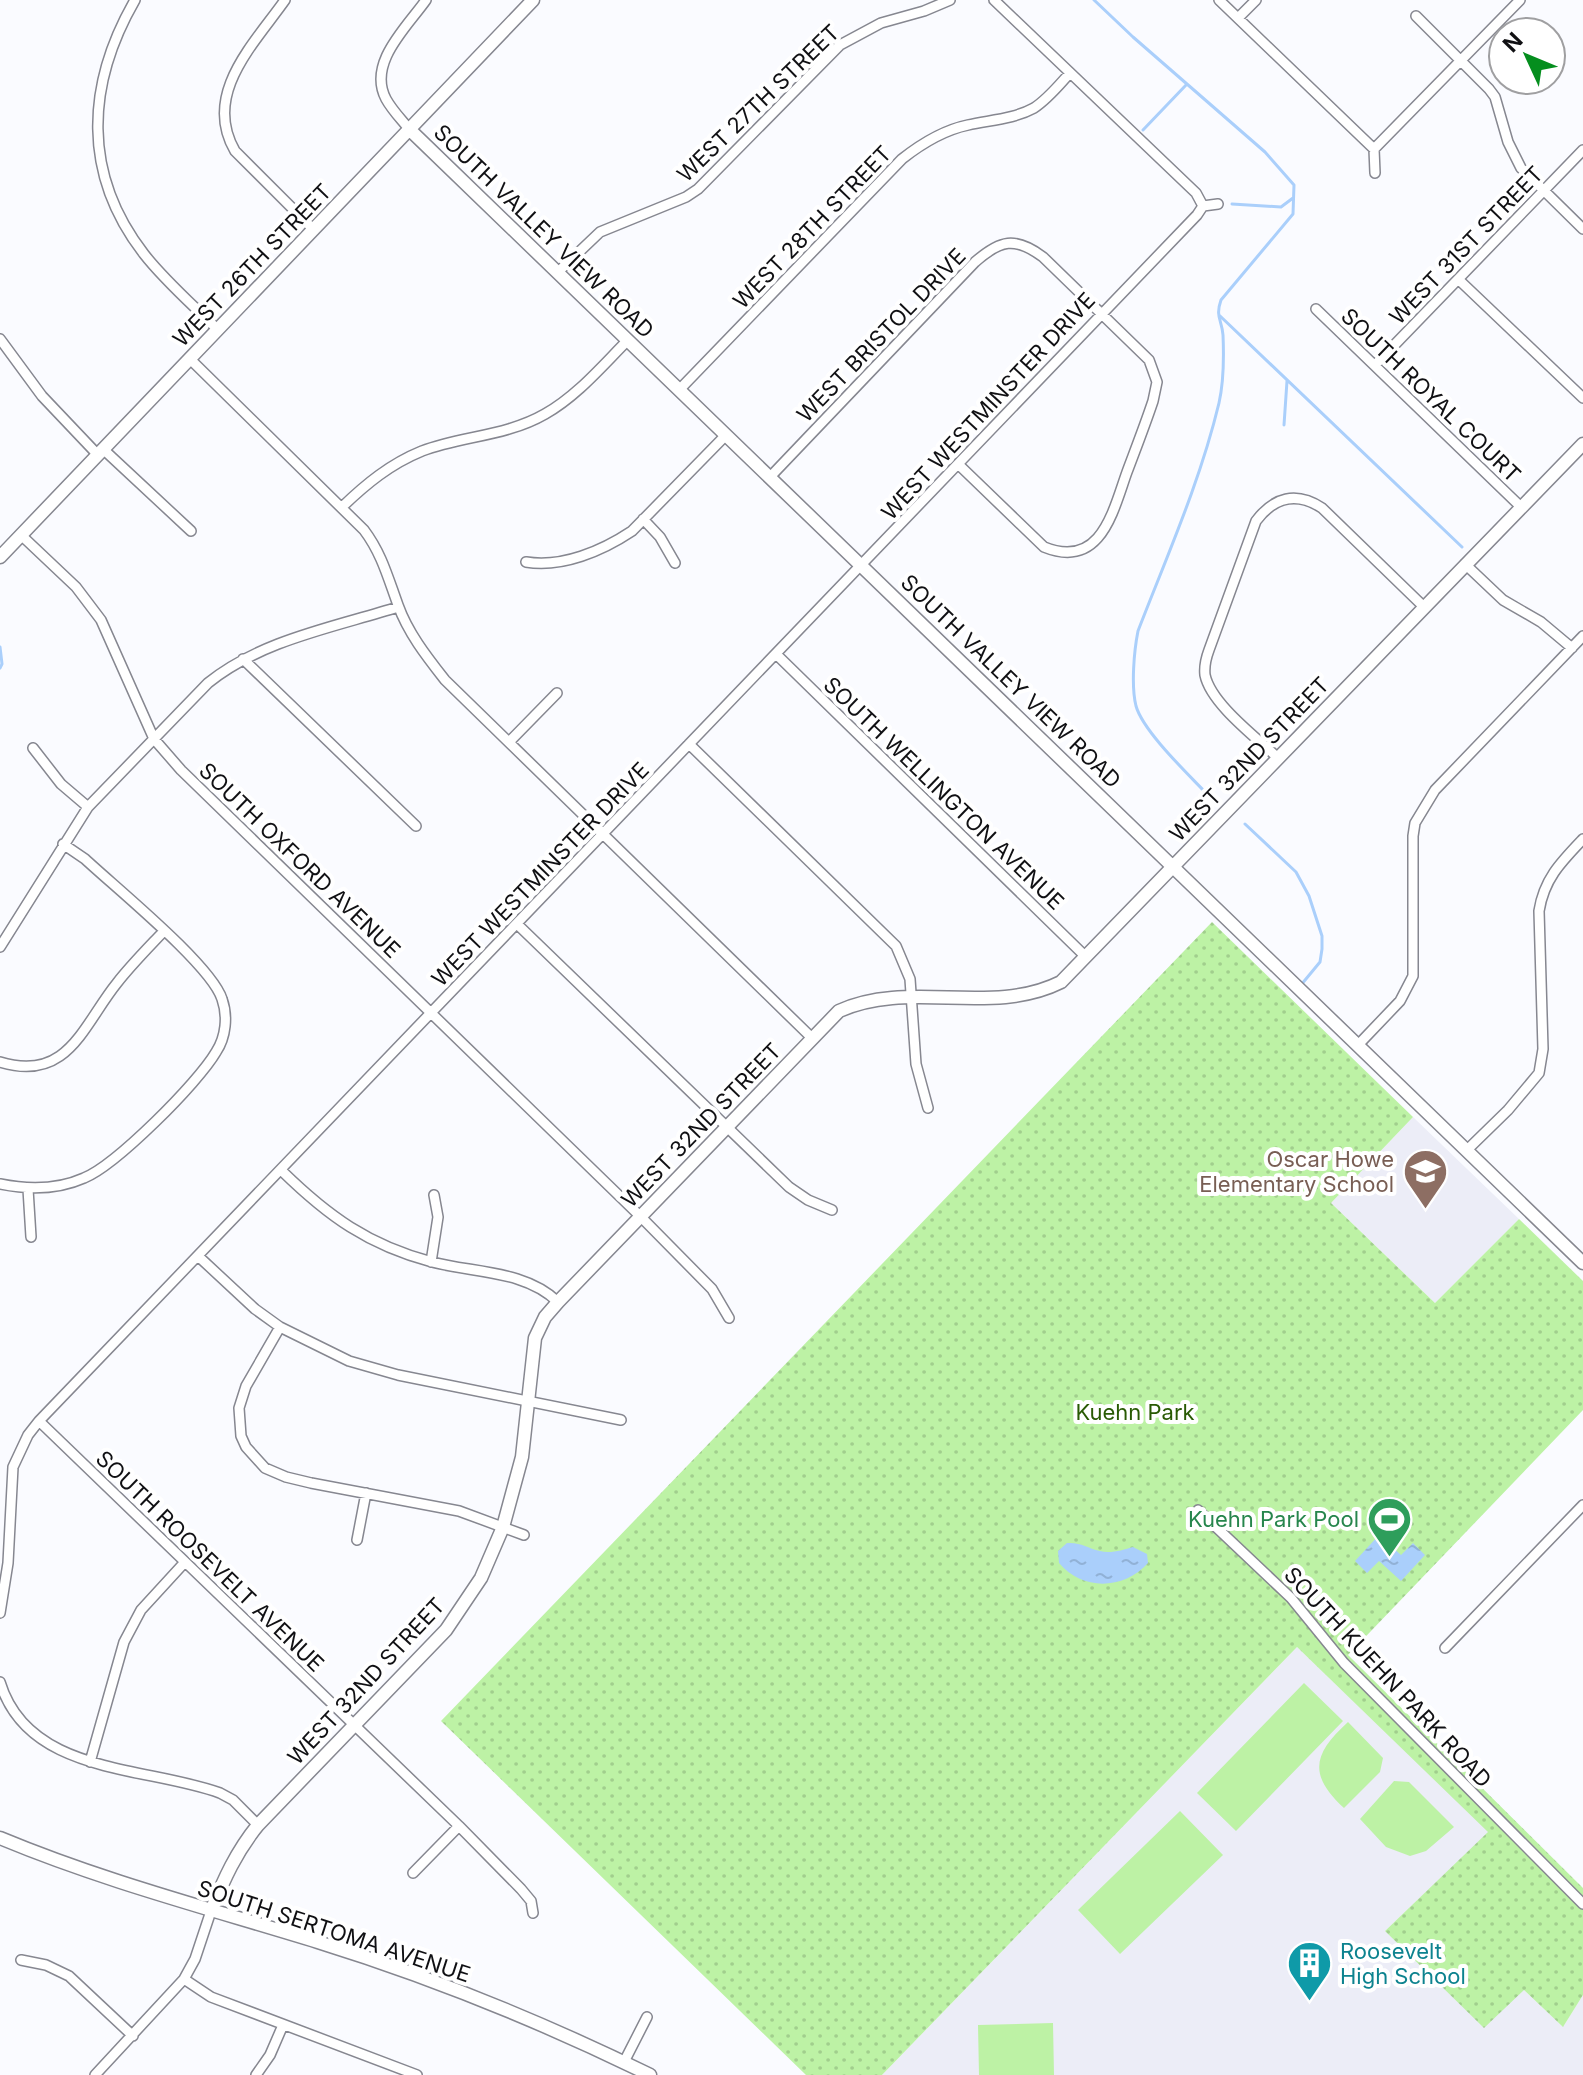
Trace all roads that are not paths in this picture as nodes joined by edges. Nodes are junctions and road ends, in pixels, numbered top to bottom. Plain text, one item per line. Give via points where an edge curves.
1 (285, 0) edge
2 (426, 0) edge
3 (533, 0) edge
4 (950, 0) edge
5 (994, 0) edge
6 (1219, 0) edge
7 (1256, 0) edge
8 (1520, 0) edge
9 (131, 1) edge
10 (1416, 16) dead end
11 (1238, 18) junction
12 (1461, 60) junction
13 (1070, 73) junction
14 (409, 129) junction
15 (1374, 149) junction
16 (1583, 150) edge
17 (1375, 173) dead end
18 (1543, 190) junction
19 (1218, 204) dead end
20 (1203, 206) junction
21 (1583, 229) edge
22 (314, 230) junction
23 (558, 272) junction
24 (1458, 279) junction
25 (1316, 309) dead end
26 (1101, 313) junction
27 (217, 329) junction
28 (0, 339) edge
29 (628, 340) junction
30 (190, 359) junction
31 (1375, 365) junction
32 (680, 389) junction
33 (1583, 398) edge
34 (726, 435) junction
35 (1583, 444) edge
36 (100, 452) junction
37 (959, 465) junction
38 (770, 477) junction
39 (342, 507) junction
40 (1521, 507) junction
41 (643, 519) junction
42 (191, 531) dead end
43 (21, 535) junction
44 (0, 557) edge
45 (526, 562) dead end
46 (675, 563) dead end
47 (1465, 564) junction
48 (862, 566) junction
49 (1423, 606) junction
50 (398, 607) junction
51 (1583, 636) edge
52 (1572, 648) junction
53 (777, 655) junction
54 (243, 659) junction
55 (557, 693) dead end
56 (154, 739) junction
57 (509, 742) junction
58 (689, 744) junction
59 (33, 748) dead end
60 (1278, 758) junction
61 (88, 807) junction
62 (416, 826) dead end
63 (603, 834) junction
64 (1583, 839) edge
65 (63, 844) junction
66 (1174, 866) junction
67 (517, 924) junction
68 (163, 932) junction
69 (0, 947) edge
70 (1086, 957) junction
71 (912, 998) junction
72 (431, 1013) junction
73 (812, 1038) junction
74 (1358, 1045) junction
75 (0, 1062) edge
76 (928, 1108) dead end
77 (725, 1128) junction
78 (1467, 1150) junction
79 (282, 1171) junction
80 (0, 1184) edge
81 (28, 1189) junction
82 (434, 1195) dead end
83 (832, 1210) dead end
84 (641, 1217) junction
85 (31, 1237) dead end
86 (198, 1256) junction
87 (1581, 1256) edge
88 (431, 1262) junction
89 (558, 1302) junction
90 (729, 1318) dead end
91 (280, 1327) junction
92 (526, 1403) junction
93 (621, 1420) dead end
94 (39, 1421) junction
95 (366, 1493) junction
96 (1583, 1505) edge
97 (1198, 1510) dead end
98 (503, 1527) junction
99 (524, 1535) dead end
100 (357, 1540) dead end
101 (185, 1562) junction
102 (0, 1613) edge
103 (1445, 1648) dead end
104 (0, 1682) edge
105 (355, 1725) junction
106 (90, 1762) junction
107 (258, 1825) junction
108 (459, 1826) junction
109 (0, 1838) edge
110 (413, 1873) dead end
111 (1583, 1904) edge
112 (211, 1911) junction
113 (533, 1913) dead end
114 (21, 1960) dead end
115 (184, 1979) junction
116 (647, 2017) dead end
117 (283, 2025) junction
118 (133, 2036) junction
119 (624, 2062) junction
120 (388, 2064) junction
121 (95, 2075) edge
122 (256, 2075) edge
123 (384, 2075) edge
124 (417, 2075) edge
125 (650, 2075) edge

1 - 22 street via 231,77 224,120 235,151
2 - 14 street via 385,57 380,75 387,101
3 - 14 street, WEST 26TH STREET
4 - 23 street, WEST 27TH STREET via 881,23 840,45 698,189 600,232
5 - 13 street
6 - 11 street
7 - 11 street
8 - 12 street
9 - 27 street via 109,51 100,96 98,137 106,184 146,257
10 - 12 street
11 - 15 street
12 - 15 street
12 - 18 street via 1495,97 1513,155
13 - 20 street via 1196,193
13 - 32 street, WEST 28TH STREET via 1031,109 942,134 902,159
14 - 22 street, WEST 26TH STREET
14 - 23 street, SOUTH VALLEY VIEW ROAD
15 - 17 street
16 - 18 street, WEST 31ST STREET
18 - 21 street
18 - 24 street, WEST 31ST STREET
19 - 20 street
20 - 26 street, WEST WESTMINSTER DRIVE
22 - 27 street, WEST 26TH STREET
23 - 29 street, SOUTH VALLEY VIEW ROAD
24 - 31 street, WEST 31ST STREET
24 - 33 street
25 - 31 street, SOUTH ROYAL COURT
26 - 37 street, WEST WESTMINSTER DRIVE
26 - 37 street via 1149,360 1157,382 1110,520 1095,542 1073,552 1044,547
26 - 38 street, WEST BRISTOL DRIVE via 1032,249 1014,242 998,246 975,262
27 - 30 street, WEST 26TH STREET
28 - 36 street via 49,404
29 - 32 street, SOUTH VALLEY VIEW ROAD
29 - 39 street via 544,415 404,459
30 - 36 street, WEST 26TH STREET
30 - 39 street
31 - 40 street, SOUTH ROYAL COURT
32 - 34 street, SOUTH VALLEY VIEW ROAD
34 - 38 street, SOUTH VALLEY VIEW ROAD
34 - 41 street
35 - 40 street, WEST 32ND STREET
36 - 42 street
36 - 43 street, WEST 26TH STREET
37 - 48 street, WEST WESTMINSTER DRIVE
38 - 48 street, SOUTH VALLEY VIEW ROAD
39 - 50 street via 380,554
40 - 47 street, WEST 32ND STREET
41 - 45 street via 620,539 588,553 549,563
41 - 46 street
43 - 44 street, WEST 26TH STREET
43 - 56 street, SOUTH OXFORD AVENUE via 76,587 101,620
47 - 49 street, WEST 32ND STREET
47 - 52 street via 1503,600
48 - 53 street, WEST WESTMINSTER DRIVE
48 - 66 street, SOUTH VALLEY VIEW ROAD
49 - 60 street, WEST 32ND STREET
49 - 60 street via 1312,502 1284,498 1261,513 1205,668 1217,699
50 - 54 street
50 - 57 street via 445,680
51 - 52 street
52 - 74 street via 1435,790 1420,813 1411,851 1413,976 1400,1001
53 - 58 street, WEST WESTMINSTER DRIVE
53 - 70 street, SOUTH WELLINGTON AVENUE
54 - 56 street via 208,683
54 - 62 street
55 - 57 street
56 - 61 street
56 - 72 street, SOUTH OXFORD AVENUE
57 - 63 street
58 - 63 street, WEST WESTMINSTER DRIVE
58 - 71 street via 888,936 906,966
59 - 61 street via 61,784
60 - 66 street, WEST 32ND STREET
61 - 65 street
63 - 67 street, WEST WESTMINSTER DRIVE
63 - 73 street
64 - 78 street via 1550,875 1541,898 1539,1073
65 - 68 street
65 - 69 street
66 - 70 street, WEST 32ND STREET
66 - 74 street, SOUTH VALLEY VIEW ROAD
67 - 72 street, WEST WESTMINSTER DRIVE
67 - 77 street
68 - 75 street via 115,984 65,1054 34,1066
68 - 81 street via 203,970 222,999 226,1020 217,1052 106,1167 80,1180
70 - 71 street, WEST 32ND STREET via 1061,982 1036,993
71 - 73 street, WEST 32ND STREET via 855,1004 839,1011
71 - 76 street via 916,1064
72 - 79 street, WEST WESTMINSTER DRIVE
72 - 84 street, SOUTH OXFORD AVENUE
73 - 77 street, WEST 32ND STREET
74 - 78 street, SOUTH VALLEY VIEW ROAD
77 - 83 street via 789,1187
77 - 84 street, WEST 32ND STREET
78 - 87 street, SOUTH VALLEY VIEW ROAD
79 - 86 street, WEST WESTMINSTER DRIVE
79 - 88 street via 341,1223
80 - 81 street
81 - 85 street
82 - 88 street via 438,1217
84 - 89 street, WEST 32ND STREET
84 - 90 street, SOUTH OXFORD AVENUE via 712,1289
86 - 91 street
86 - 94 street, WEST WESTMINSTER DRIVE
88 - 89 street via 528,1281
89 - 92 street, WEST 32ND STREET via 535,1338
91 - 92 street via 371,1368
91 - 95 street via 240,1400 239,1427 246,1447 272,1472
92 - 93 street
92 - 98 street, WEST 32ND STREET via 522,1457
94 - 101 street, SOUTH ROOSEVELT AVENUE
94 - 102 street, WEST WESTMINSTER DRIVE via 13,1467
95 - 98 street via 459,1511
95 - 100 street
96 - 103 street
97 - 111 street, SOUTH KUEHN PARK ROAD via 1291,1598 1344,1663
98 - 99 street
98 - 105 street, WEST 32ND STREET via 481,1578 446,1630
101 - 105 street, SOUTH ROOSEVELT AVENUE
101 - 106 street via 146,1603 124,1642
104 - 106 street via 9,1705 28,1728
105 - 107 street, WEST 32ND STREET
105 - 108 street, SOUTH ROOSEVELT AVENUE
106 - 107 street via 220,1793
107 - 112 street, WEST 32ND STREET via 233,1859
108 - 110 street
108 - 113 street, SOUTH ROOSEVELT AVENUE via 521,1889
109 - 112 street, SOUTH SERTOMA AVENUE
112 - 115 street, WEST 32ND STREET
112 - 119 street, SOUTH SERTOMA AVENUE via 320,1942 467,1994
114 - 118 street via 69,1976
115 - 117 street via 211,1997
115 - 118 street, WEST 32ND STREET
116 - 119 street
117 - 120 street
117 - 122 street
118 - 121 street, WEST 32ND STREET
119 - 125 street, SOUTH SERTOMA AVENUE
120 - 123 street
120 - 124 street

